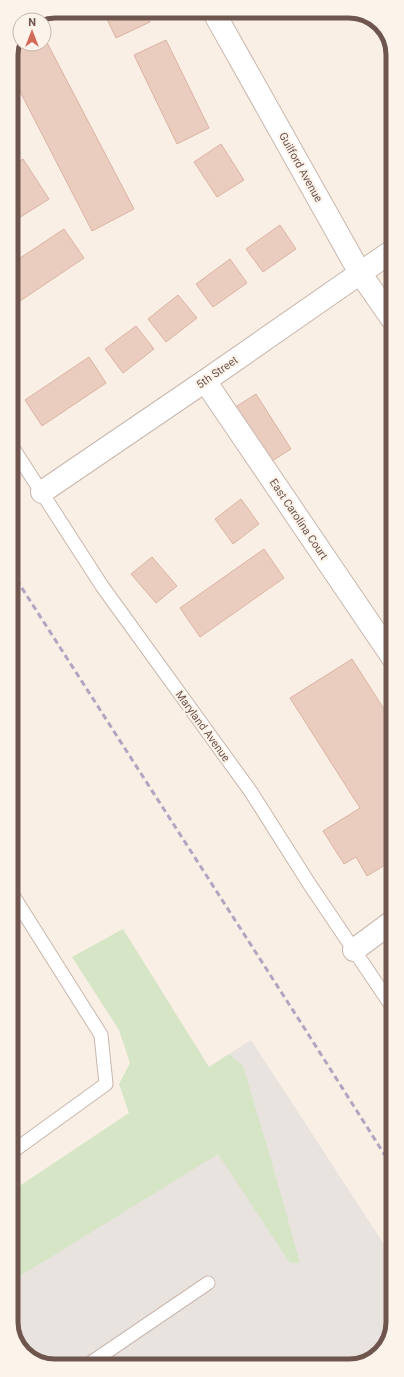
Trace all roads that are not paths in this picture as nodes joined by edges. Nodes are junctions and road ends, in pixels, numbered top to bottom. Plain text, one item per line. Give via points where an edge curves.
1 (217, 18) edge
2 (386, 255) edge
3 (360, 273) junction
4 (386, 311) edge
5 (205, 381) junction
6 (18, 456) edge
7 (42, 492) junction
8 (386, 649) edge
9 (18, 904) edge
10 (386, 926) edge
11 (354, 950) junction
12 (386, 998) edge
13 (18, 1148) edge
14 (208, 1283) dead end
15 (96, 1359) edge

1 - 3 street, Guilford Avenue
2 - 3 street, 5th Street
3 - 4 street, Guilford Avenue
3 - 5 street, 5th Street
5 - 7 street, 5th Street
5 - 8 street, East Carolina Court
6 - 7 lane, Maryland Avenue
7 - 11 lane, Maryland Avenue via 102,586 251,792
9 - 13 lane via 101,1035 106,1084
10 - 11 street
11 - 12 lane, Maryland Avenue
14 - 15 lane

